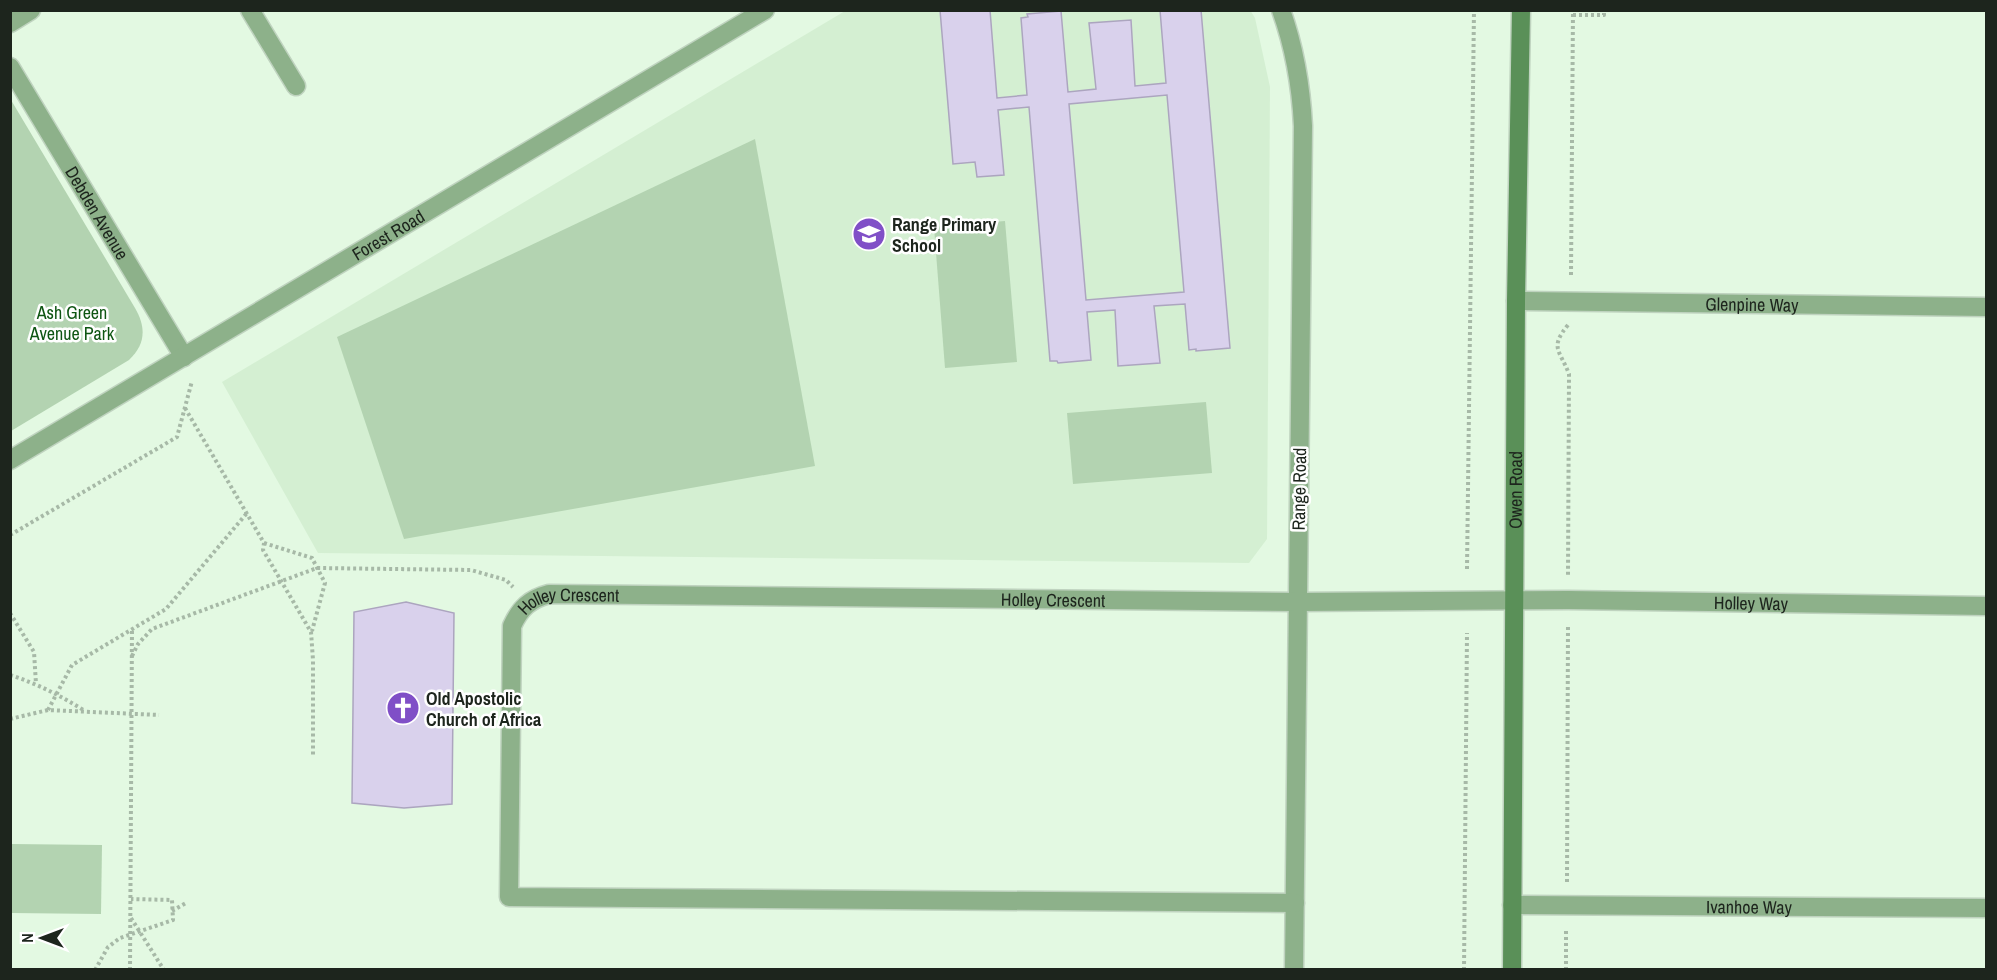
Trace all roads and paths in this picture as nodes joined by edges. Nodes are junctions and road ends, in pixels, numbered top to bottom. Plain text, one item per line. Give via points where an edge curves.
1 (32, 10) edge
2 (250, 10) edge
3 (765, 10) edge
4 (1281, 10) edge
5 (1474, 10) edge
6 (1521, 10) edge
7 (1604, 10) edge
8 (1573, 13) edge
9 (10, 23) edge
10 (10, 67) edge
11 (296, 87) dead end
12 (1571, 274) dead end
13 (1516, 301) junction
14 (1986, 307) edge
15 (1569, 324) dead end
16 (189, 364) junction
17 (185, 408) junction
18 (10, 460) edge
19 (247, 513) junction
20 (10, 535) edge
21 (264, 543) junction
22 (318, 568) junction
23 (1467, 569) dead end
24 (1568, 579) dead end
25 (281, 581) junction
26 (1515, 601) junction
27 (1298, 602) junction
28 (527, 603) junction
29 (1986, 606) edge
30 (10, 613) edge
31 (1568, 624) dead end
32 (132, 628) junction
33 (311, 632) junction
34 (1467, 633) dead end
35 (132, 656) junction
36 (10, 675) edge
37 (36, 684) junction
38 (57, 693) junction
39 (48, 710) junction
40 (87, 712) junction
41 (132, 715) junction
42 (159, 715) dead end
43 (10, 719) edge
44 (314, 755) dead end
45 (1567, 883) dead end
46 (131, 900) junction
47 (186, 903) dead end
48 (1295, 903) junction
49 (1512, 904) junction
50 (1986, 908) edge
51 (172, 911) junction
52 (131, 918) junction
53 (1566, 926) dead end
54 (141, 932) junction
55 (131, 935) junction
56 (95, 969) edge
57 (130, 969) edge
58 (164, 969) edge
59 (1294, 969) edge
60 (1464, 969) edge
61 (1512, 969) edge
62 (1566, 969) edge

1 - 9 street
2 - 11 street
3 - 16 street, Forest Road
4 - 27 street, Range Road via 1296,57 1303,126
5 - 23 path
6 - 13 street, Owen Road
7 - 8 path via 1604,15
8 - 12 path
10 - 16 street, Debden Avenue
13 - 14 street, Glenpine Way
13 - 26 street, Owen Road
15 - 24 path via 1557,347 1569,374
16 - 17 path
16 - 18 street, Forest Road
17 - 19 path
17 - 20 path via 177,436
19 - 21 path
19 - 32 path via 166,609
21 - 22 path via 312,558
21 - 25 path via 263,550
22 - 25 path
22 - 28 path via 471,570 506,580
22 - 33 path via 325,584
25 - 33 path
25 - 35 path via 152,629
26 - 27 street, Holley Crescent
26 - 29 street, Holley Way
26 - 49 street, Owen Road
27 - 28 street, Holley Crescent via 549,594
27 - 48 street, Range Road
28 - 48 street, Holley Crescent via 515,620 511,640 509,897
30 - 37 path via 34,652
31 - 45 path
32 - 35 path
32 - 38 path via 72,665
33 - 44 path
34 - 60 path
35 - 41 path
36 - 37 path
37 - 38 path
38 - 39 path
38 - 40 path
39 - 40 path
39 - 43 path
40 - 41 path
41 - 42 path
41 - 46 path
46 - 51 path via 172,900
46 - 52 path
47 - 51 path
48 - 59 street, Range Road
49 - 50 street, Ivanhoe Way
49 - 61 street, Owen Road
51 - 54 path via 173,920
52 - 54 path
52 - 55 path
53 - 62 path
54 - 55 path
54 - 58 path
55 - 56 path via 108,947
55 - 57 path

